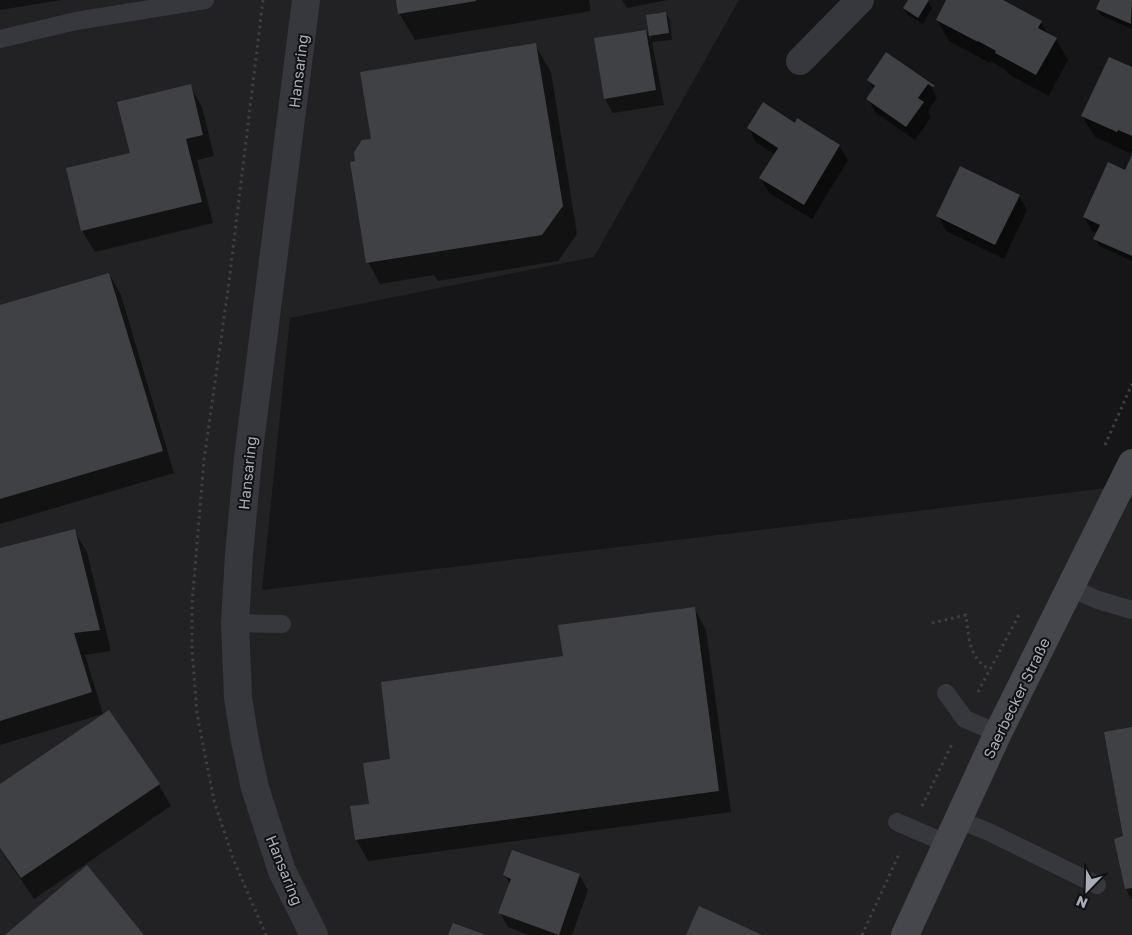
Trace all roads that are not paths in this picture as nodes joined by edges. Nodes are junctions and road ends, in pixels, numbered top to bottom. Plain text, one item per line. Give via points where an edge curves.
1 (205, 0) edge
2 (306, 0) edge
3 (860, 0) edge
4 (0, 39) edge
5 (800, 61) dead end
6 (1132, 463) edge
7 (1071, 588) junction
8 (1132, 610) edge
9 (235, 624) junction
10 (282, 624) dead end
11 (946, 693) dead end
12 (998, 733) junction
13 (898, 822) dead end
14 (953, 832) junction
15 (1097, 885) dead end
16 (314, 935) edge
17 (905, 935) edge

1 - 4 lane via 76,21
2 - 9 street, Hansaring via 248,458
3 - 5 street
6 - 7 street, Saerbecker Straße
7 - 8 lane
7 - 12 street, Saerbecker Straße
9 - 10 lane
9 - 16 street, Hansaring via 238,698 255,788 282,871
11 - 12 lane via 965,719
12 - 14 street, Saerbecker Straße
13 - 14 lane
14 - 15 lane via 989,832
14 - 17 street, Saerbecker Straße

